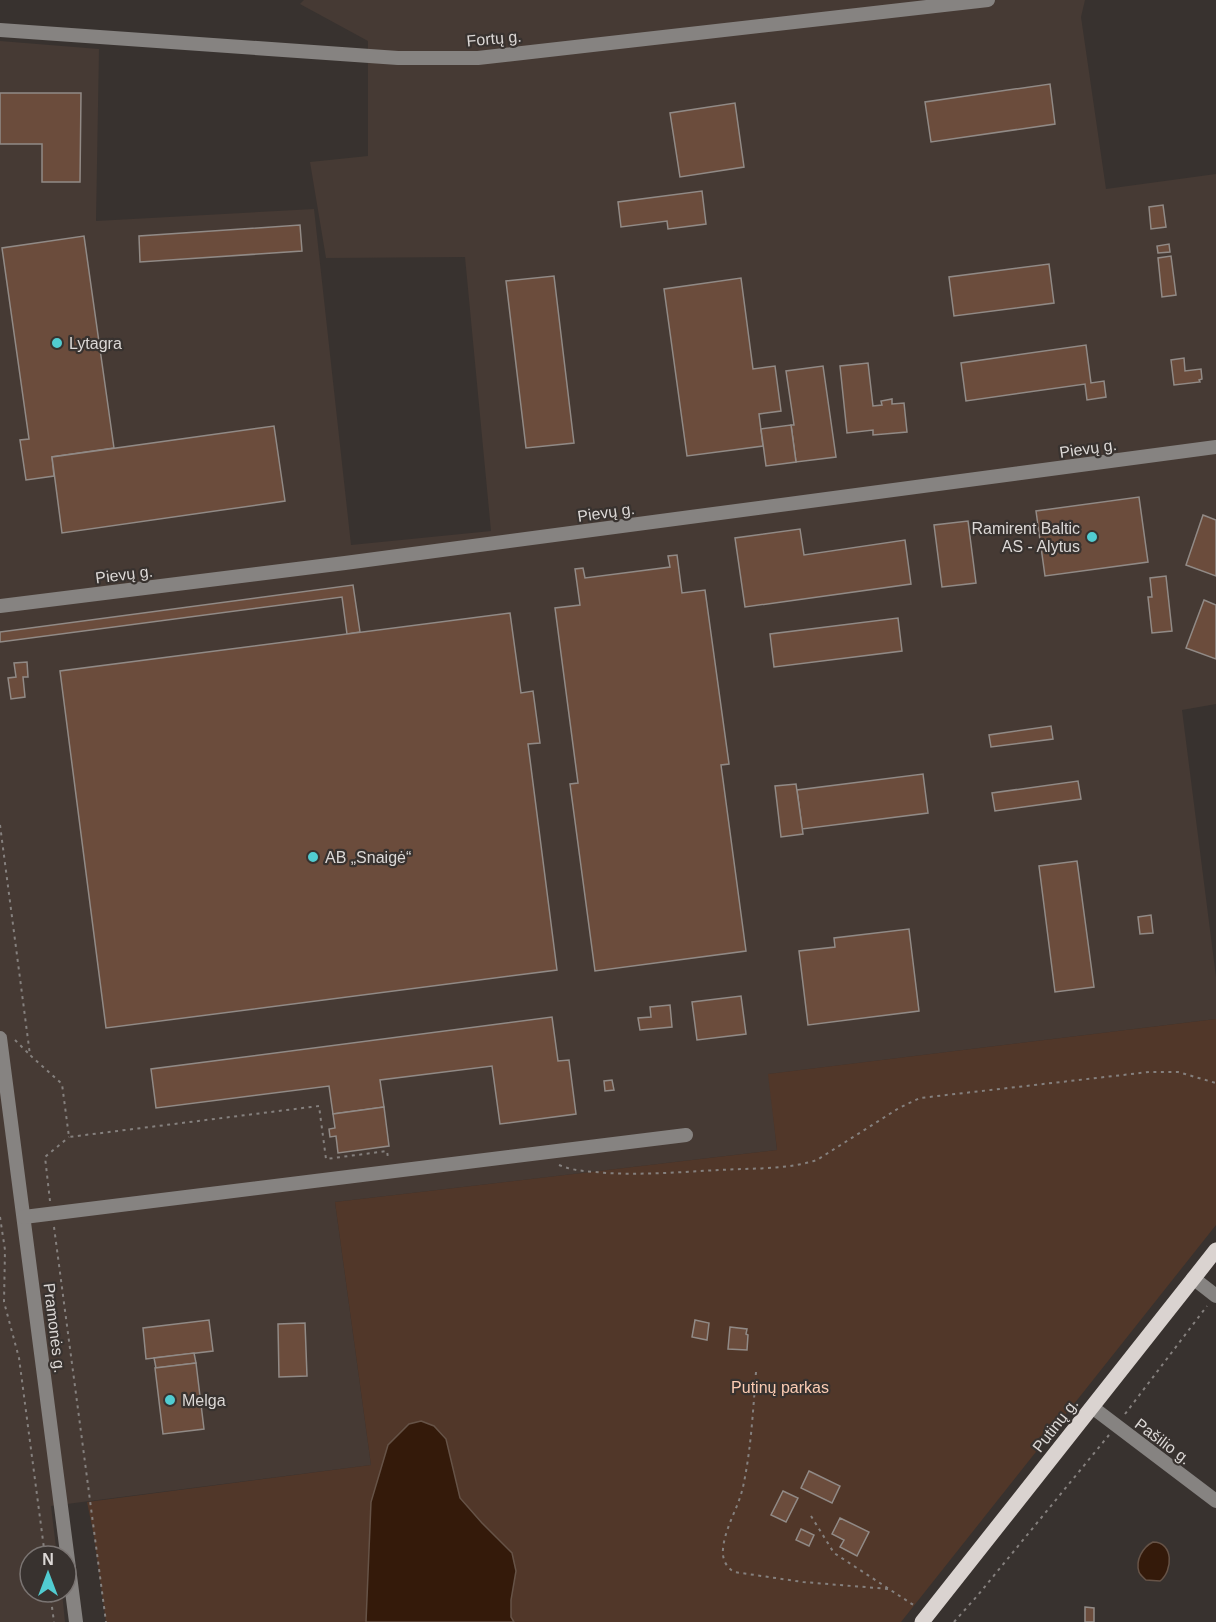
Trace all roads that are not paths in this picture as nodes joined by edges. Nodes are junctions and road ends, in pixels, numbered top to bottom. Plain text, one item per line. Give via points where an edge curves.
1 (988, 0) edge
2 (0, 30) edge
3 (1215, 448) edge
4 (0, 606) edge
5 (0, 1039) edge
6 (2, 1064) edge
7 (686, 1135) dead end
8 (24, 1217) junction
9 (1216, 1250) edge
10 (1193, 1278) junction
11 (1216, 1296) edge
12 (1092, 1407) junction
13 (1216, 1501) edge
14 (925, 1618) edge
15 (76, 1622) edge

1 - 2 street, Fortų g. via 478,58 398,58
3 - 4 street, Pievų g.
5 - 6 street, Pramonės g.
6 - 8 street, Pramonės g.
7 - 8 street
8 - 15 street, Pramonės g.
9 - 10 main road, Putinų g.
10 - 11 street
10 - 12 main road, Putinų g.
12 - 13 street, Pašilio g.
12 - 14 main road, Putinų g.

